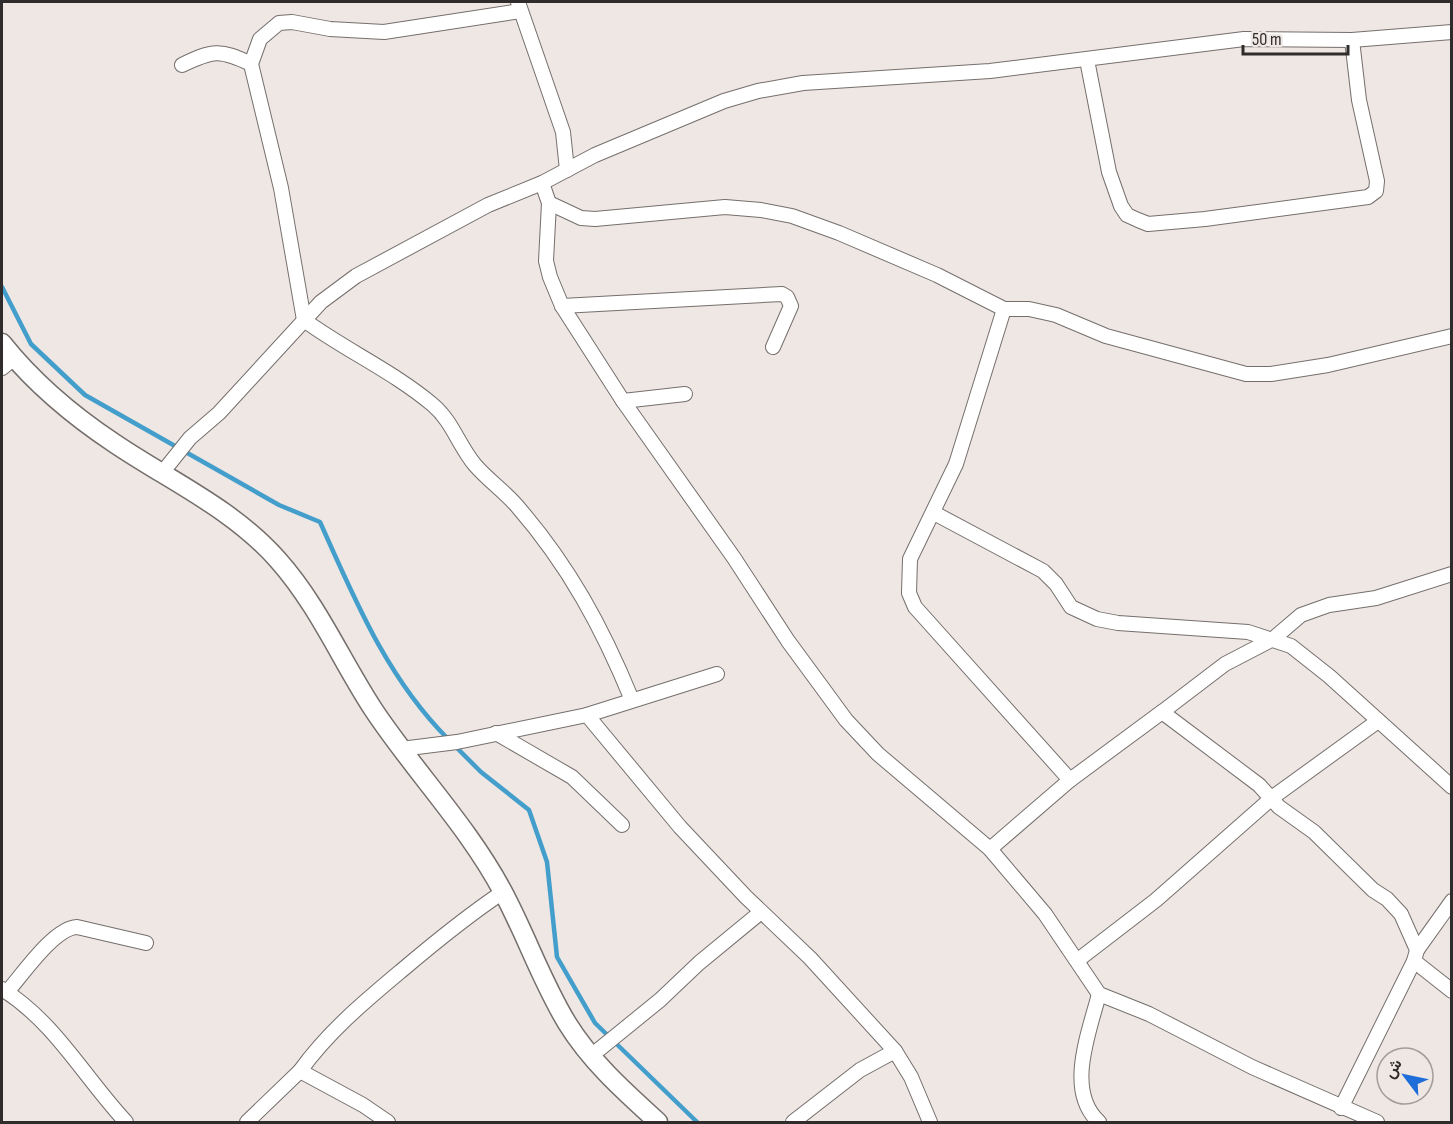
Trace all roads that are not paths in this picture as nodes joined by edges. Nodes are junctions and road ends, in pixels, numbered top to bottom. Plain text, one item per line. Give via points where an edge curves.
1 (519, 6) edge
2 (1452, 32) edge
3 (1352, 40) junction
4 (1087, 60) junction
5 (251, 64) junction
6 (182, 65) dead end
7 (567, 170) junction
8 (542, 183) junction
9 (549, 203) junction
10 (562, 306) junction
11 (1004, 309) junction
12 (304, 320) junction
13 (1452, 336) edge
14 (2, 343) edge
15 (773, 347) dead end
16 (8, 363) edge
17 (685, 394) dead end
18 (623, 402) junction
19 (162, 473) junction
20 (934, 513) junction
21 (1452, 574) edge
22 (1273, 639) junction
23 (717, 674) dead end
24 (632, 700) junction
25 (1162, 712) junction
26 (587, 715) junction
27 (1378, 721) junction
28 (496, 732) junction
29 (402, 750) junction
30 (1070, 780) junction
31 (1452, 787) edge
32 (1273, 797) junction
33 (621, 825) dead end
34 (990, 849) junction
35 (503, 892) junction
36 (1452, 901) edge
37 (761, 912) junction
38 (146, 943) dead end
39 (1416, 956) junction
40 (1078, 960) junction
41 (4, 990) edge
42 (1452, 991) edge
43 (1099, 994) junction
44 (895, 1051) junction
45 (591, 1056) junction
46 (300, 1071) junction
47 (1341, 1108) junction
48 (126, 1122) edge
49 (247, 1122) edge
50 (388, 1122) edge
51 (658, 1122) edge
52 (793, 1122) edge
53 (930, 1122) edge
54 (1099, 1122) edge
55 (1377, 1122) edge

1 - 5 street via 384,32 279,23 260,39
1 - 7 street via 563,132
2 - 3 street
3 - 4 street via 1244,39
3 - 4 street via 1359,100 1377,181 1373,195 1148,224 1127,214 1121,206 1109,172
4 - 7 street via 758,90 682,118
5 - 6 street via 219,51
5 - 12 street via 281,188
7 - 8 street
8 - 9 street
8 - 12 street via 488,205 356,276
9 - 10 street via 546,261
9 - 11 street via 581,218 595,219 725,207 792,216 839,233
10 - 15 street via 782,294 791,306
10 - 18 street
11 - 13 street via 1056,315 1106,336 1257,375 1369,357
11 - 20 street via 956,464
12 - 19 street via 219,413 190,438
12 - 24 street via 403,384 444,417 468,457 515,504 565,568 606,637
14 - 16 street
16 - 19 street via 75,415
17 - 18 street
18 - 34 street via 846,720 878,754
19 - 29 street via 219,507 279,561 319,616
20 - 22 street via 1043,571 1071,608 1082,614 1118,623 1226,629
20 - 30 street via 916,541 910,559 909,593 915,607
21 - 22 street via 1376,598 1329,605 1301,615
22 - 25 street via 1225,664
22 - 27 street via 1291,646
23 - 24 street
24 - 26 street
25 - 30 street
25 - 32 street
26 - 28 street
26 - 37 street via 680,827
27 - 31 street
27 - 32 street
28 - 29 street
28 - 33 street via 572,777
29 - 35 street via 482,857
30 - 34 street
32 - 39 street via 1279,807 1314,832 1401,914
32 - 40 street via 1156,900
34 - 40 street
35 - 45 street via 567,1024
35 - 46 street via 468,915 368,999 326,1037
36 - 39 street
37 - 44 street via 810,957
37 - 45 street
38 - 41 street via 68,927
39 - 42 street
39 - 47 street
40 - 43 street
41 - 48 street via 25,1005 68,1049
43 - 47 street via 1149,1014
43 - 54 street via 1082,1076 1083,1103
44 - 52 street via 860,1070
44 - 53 street
45 - 51 street
46 - 49 street
46 - 50 street
47 - 55 street

